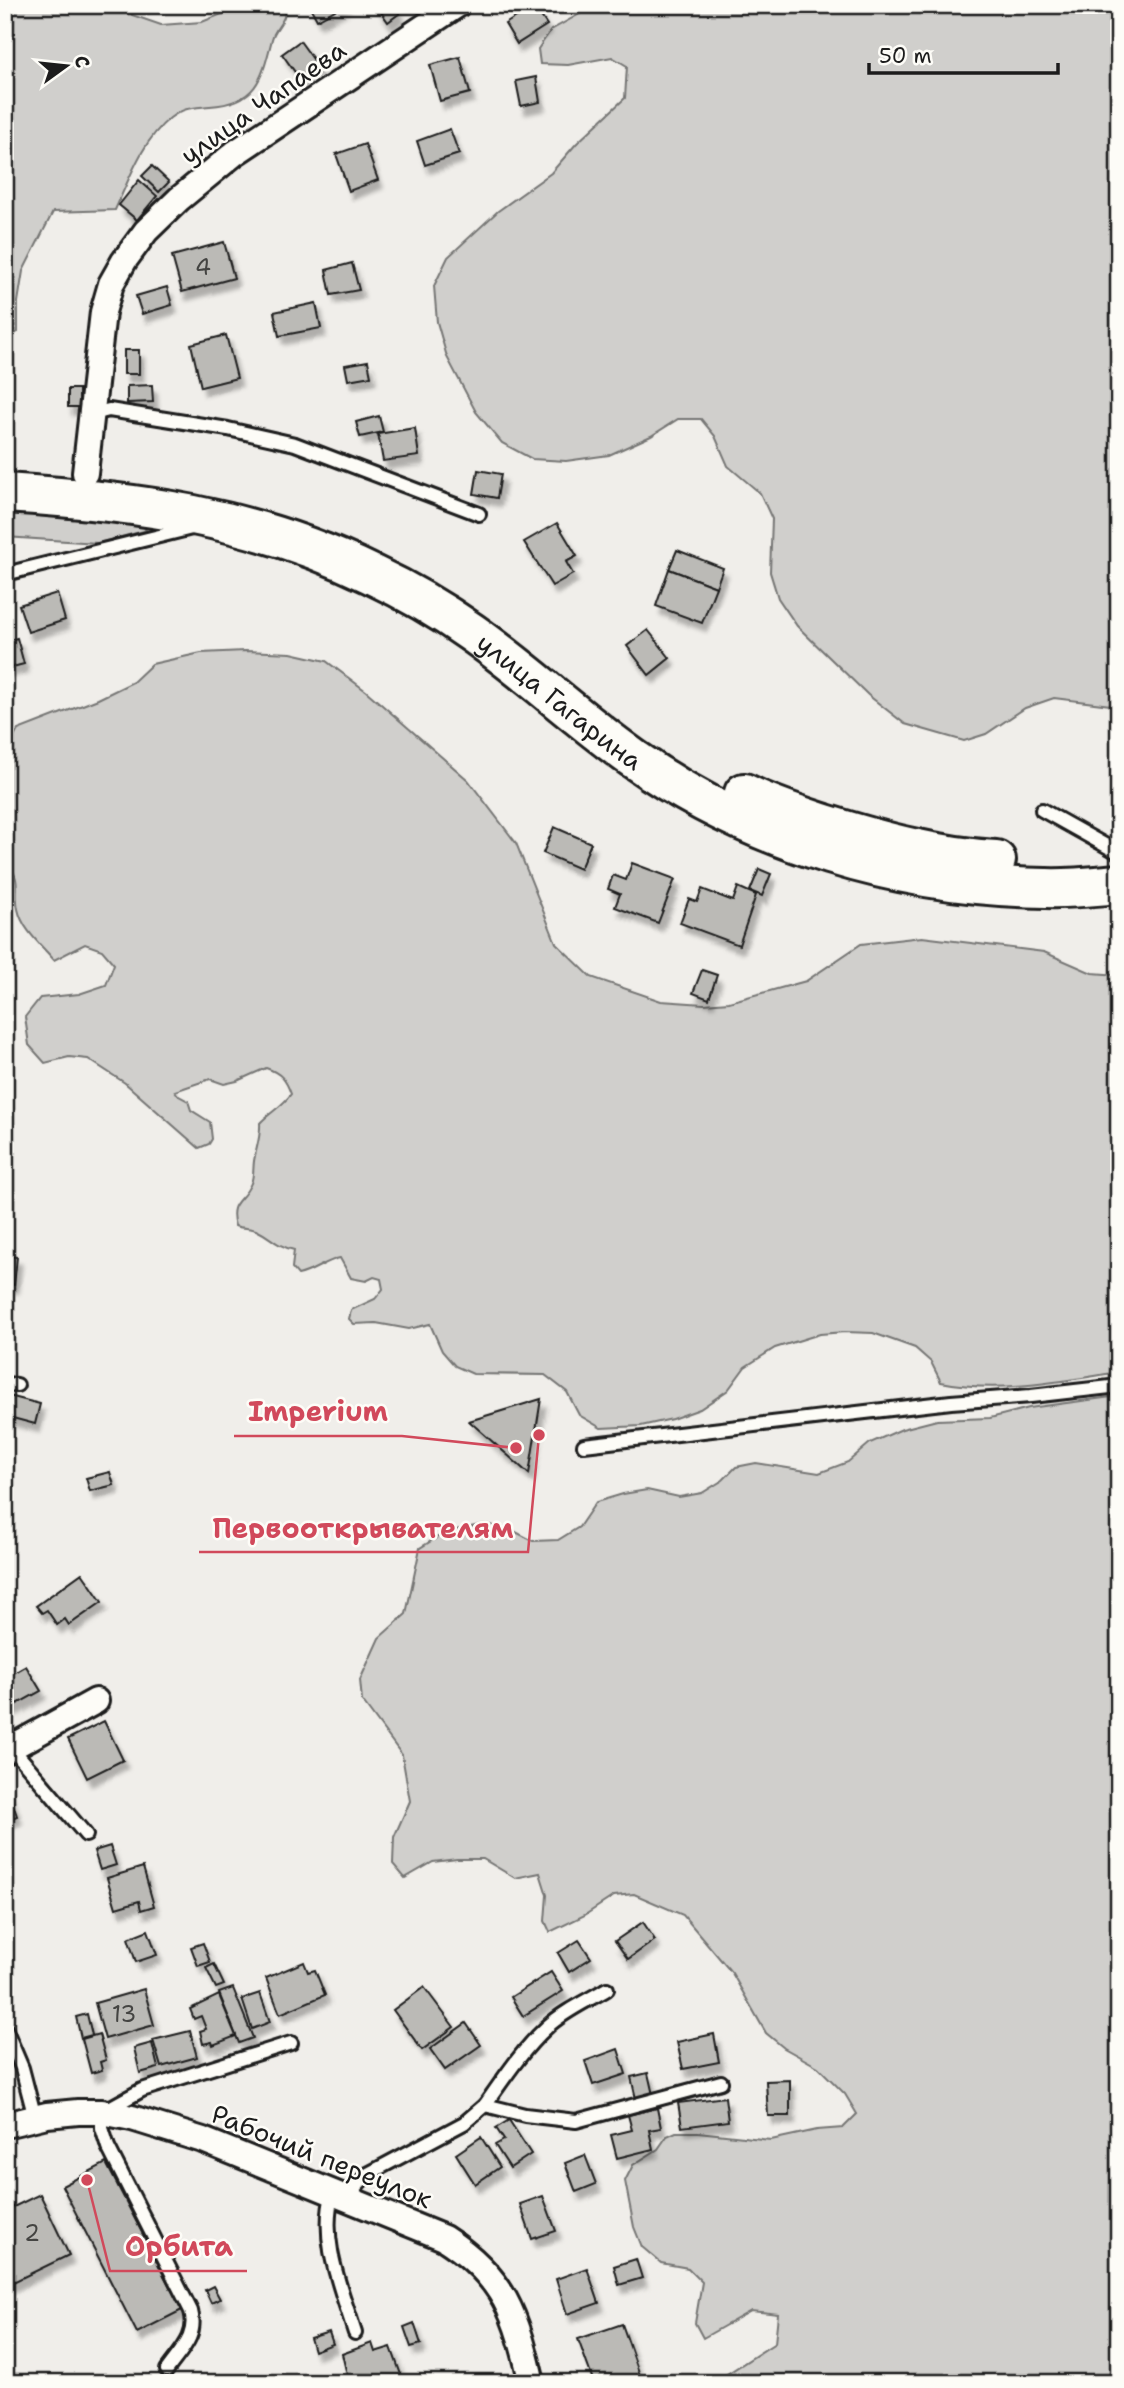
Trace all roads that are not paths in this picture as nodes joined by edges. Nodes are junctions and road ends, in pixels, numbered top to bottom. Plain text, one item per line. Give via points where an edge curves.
1 (457, 5) edge
2 (90, 419) junction
3 (5, 467) edge
4 (85, 473) junction
5 (5, 493) edge
6 (479, 514) dead end
7 (221, 521) junction
8 (5, 573) edge
9 (1042, 810) dead end
10 (1119, 855) edge
11 (1119, 884) edge
12 (1119, 1385) edge
13 (584, 1445) dead end
14 (96, 1701) dead end
15 (8, 1750) edge
16 (86, 1835) dead end
17 (607, 1989) dead end
18 (5, 2028) edge
19 (291, 2043) dead end
20 (721, 2082) dead end
21 (485, 2105) junction
22 (102, 2112) junction
23 (35, 2118) junction
24 (5, 2125) edge
25 (343, 2195) junction
26 (355, 2333) dead end
27 (167, 2370) dead end
28 (532, 2383) edge

1 - 2 street, улица Чапаева via 235,153 146,232 111,284
2 - 4 street, улица Чапаева
2 - 6 lane via 109,410 283,442
3 - 4 main road, улица Гагарина
4 - 10 main road, улица Гагарина via 160,483 262,506 383,552 484,612 684,761 792,813 926,851 1048,862
5 - 7 main road, улица Гагарина via 155,506
7 - 8 lane
7 - 11 main road, улица Гагарина via 334,557 422,601 471,632 635,760 705,803 786,839 924,878 1049,888
9 - 10 lane
12 - 13 lane
14 - 15 street
15 - 16 lane
17 - 21 lane via 547,2027
18 - 23 lane
19 - 22 lane via 142,2090
20 - 21 lane via 576,2122
21 - 25 lane via 464,2123 368,2174
22 - 23 street, Рабочий переулок
22 - 25 street, Рабочий переулок via 203,2140
22 - 27 lane via 108,2147 191,2311 194,2323 189,2339
23 - 24 street, Рабочий переулок
25 - 26 lane via 328,2210 327,2229
25 - 28 street, Рабочий переулок via 444,2238 485,2270 511,2309

